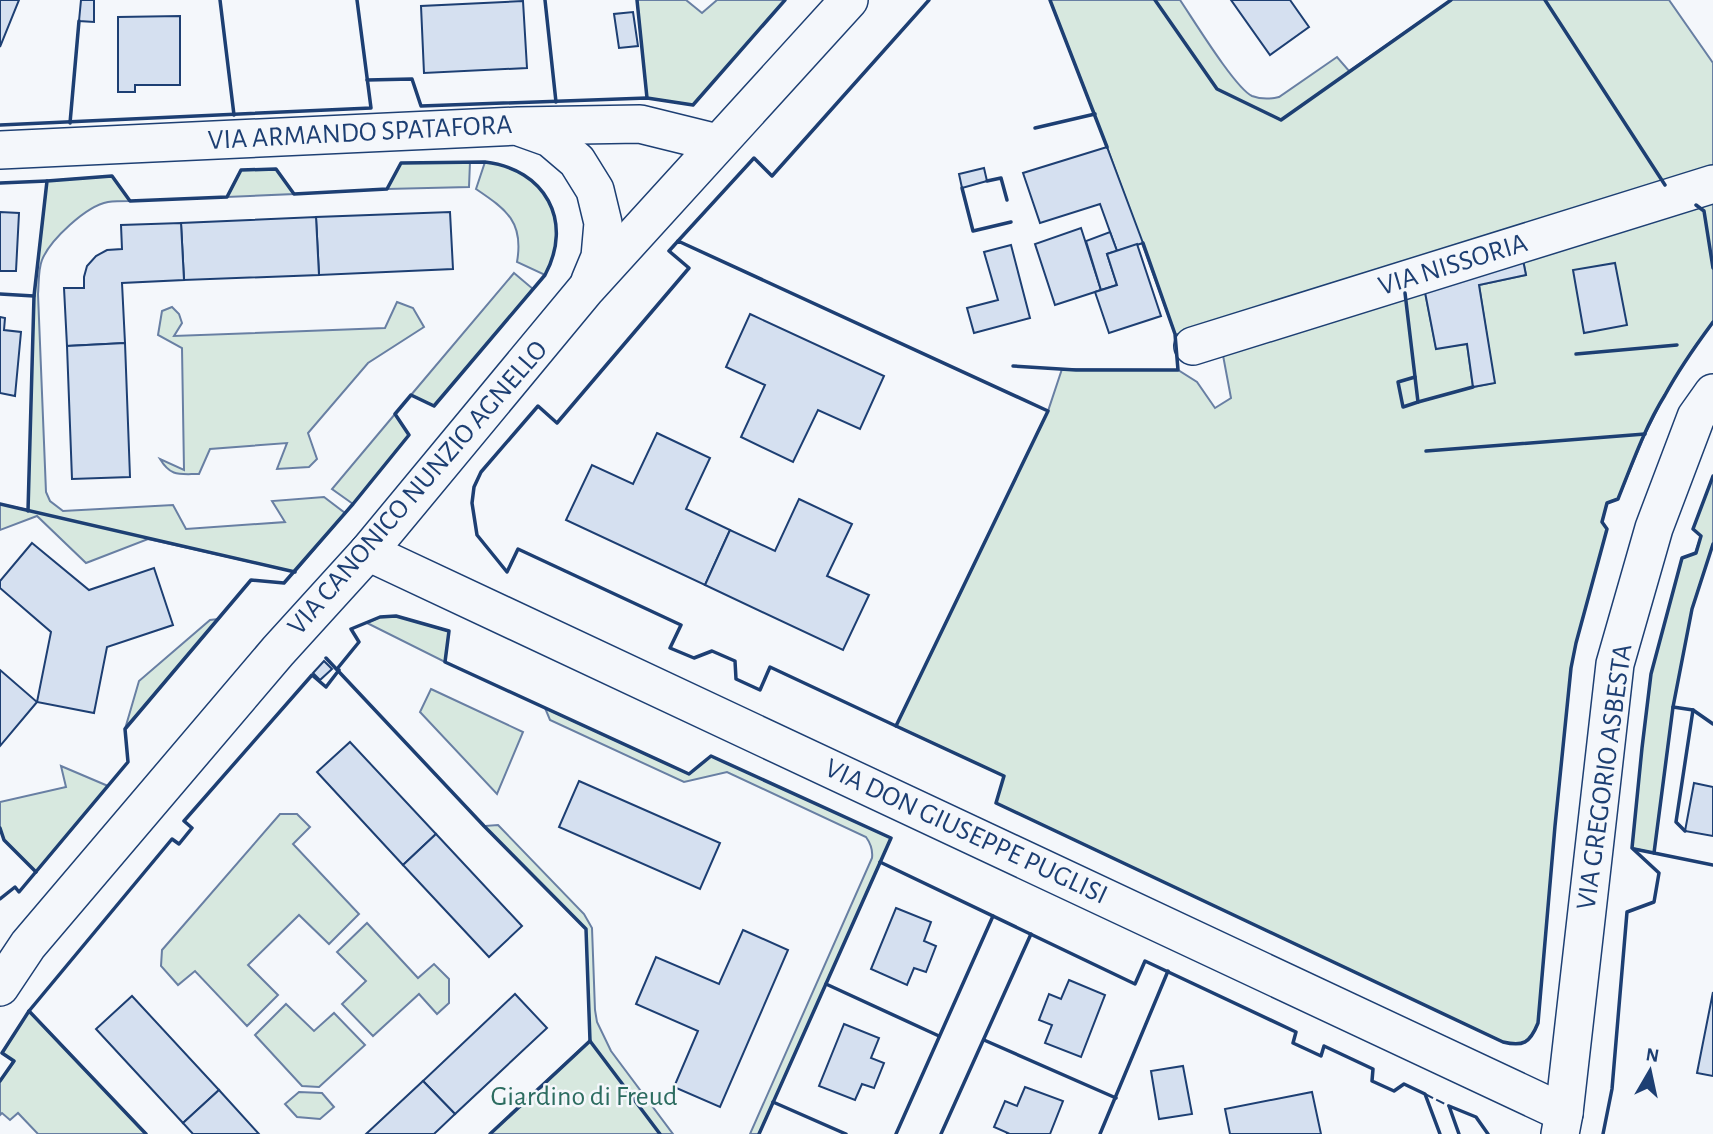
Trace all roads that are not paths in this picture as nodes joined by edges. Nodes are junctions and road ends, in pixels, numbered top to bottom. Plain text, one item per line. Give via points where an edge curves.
1 (849, 0) edge
2 (518, 126) junction
3 (717, 143) junction
4 (0, 150) edge
5 (1713, 184) edge
6 (586, 289) junction
7 (1193, 346) dead end
8 (1713, 393) edge
9 (368, 551) junction
10 (0, 987) edge
11 (1562, 1123) edge

1 - 3 street, VIA CANONICO NUNZIO AGNELLO
2 - 3 street, VIA ARMANDO SPATAFORA via 639,124
2 - 4 street, VIA ARMANDO SPATAFORA
2 - 6 street via 550,138 577,160 595,190 603,223 600,257
3 - 6 street, VIA CANONICO NUNZIO AGNELLO
5 - 7 street, VIA NISSORIA
6 - 9 street, VIA CANONICO NUNZIO AGNELLO
8 - 11 street, VIA GREGORIO ASBESTA via 1696,417 1654,528 1615,664
9 - 10 street, VIA CANONICO NUNZIO AGNELLO via 28,945
9 - 11 street, VIA DON GIUSEPPE PUGLISI

